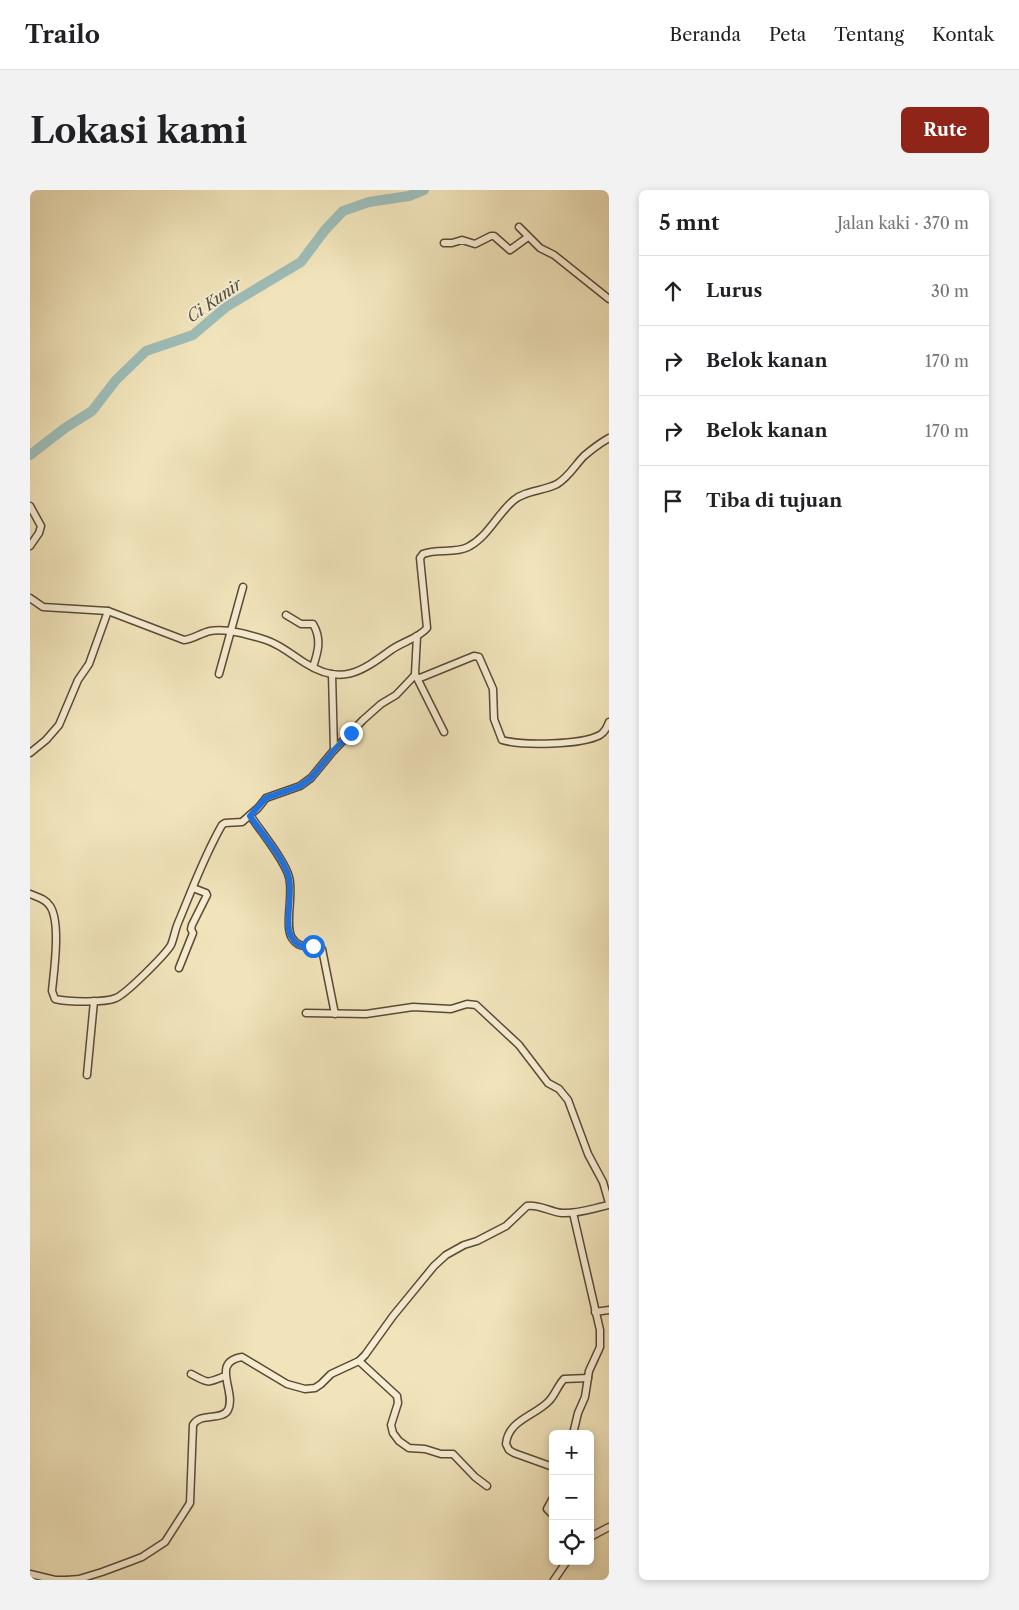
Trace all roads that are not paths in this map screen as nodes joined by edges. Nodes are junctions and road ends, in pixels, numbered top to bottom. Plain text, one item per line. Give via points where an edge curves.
1 (519, 228) dead end
2 (528, 236) junction
3 (444, 243) dead end
4 (609, 299) edge
5 (609, 438) edge
6 (30, 506) edge
7 (30, 546) edge
8 (243, 587) dead end
9 (30, 598) edge
10 (108, 611) junction
11 (286, 615) dead end
12 (230, 632) junction
13 (417, 636) junction
14 (313, 667) junction
15 (219, 674) dead end
16 (332, 674) junction
17 (416, 677) junction
18 (609, 722) edge
19 (444, 732) dead end
20 (334, 750) junction
21 (30, 753) edge
22 (250, 816) junction
23 (193, 888) junction
24 (30, 894) edge
25 (179, 968) dead end
26 (94, 1001) junction
27 (306, 1013) dead end
28 (335, 1014) junction
29 (87, 1076) dead end
30 (609, 1204) edge
31 (573, 1213) junction
32 (609, 1310) edge
33 (595, 1312) junction
34 (359, 1361) junction
35 (191, 1374) dead end
36 (225, 1376) junction
37 (588, 1378) junction
38 (573, 1430) edge
39 (549, 1466) edge
40 (487, 1486) dead end
41 (609, 1527) edge
42 (594, 1535) edge
43 (564, 1565) edge
44 (30, 1574) edge
45 (67, 1580) edge
46 (554, 1580) edge

1 - 2 street
2 - 3 street via 510,250 494,236 475,244 462,240
2 - 4 street
5 - 13 street via 556,484 516,498 474,543 461,550 423,554 420,558 427,624
6 - 7 street via 41,526
8 - 12 street
9 - 10 street via 44,608
10 - 12 street via 184,640 211,631
10 - 21 street via 89,664 78,680 59,725
11 - 14 street via 301,624 313,624 317,629 319,642
12 - 14 street via 280,646
12 - 15 street
13 - 16 street via 402,642 355,673
13 - 17 street
14 - 16 street
16 - 20 street
17 - 18 street via 478,656 493,689 495,724 500,738 506,741 530,744 580,741 600,734
17 - 19 street
17 - 20 street via 363,720
20 - 22 street via 311,778 300,786 266,798
22 - 23 street via 242,822 222,825
22 - 28 street via 284,865 290,880 288,928 291,937 298,945 322,948
23 - 25 street via 207,895 192,925 193,933
23 - 26 street via 166,951 122,995 112,1000
24 - 26 street via 45,900 56,922 52,991 55,999
26 - 29 street
27 - 28 street
28 - 30 street via 366,1014 413,1007 451,1009 464,1004 476,1006 519,1045 548,1083 559,1089 568,1100
30 - 31 street
31 - 33 street
31 - 34 street via 527,1206 506,1226 450,1252 434,1266
32 - 33 street
33 - 37 street via 600,1347
34 - 36 street via 331,1374 315,1388 304,1389 287,1384 242,1357 230,1361
34 - 40 street via 397,1396 391,1425 399,1441 409,1448 450,1453
35 - 36 street via 205,1382
36 - 45 street via 230,1392 228,1410 223,1414 199,1418 193,1425 191,1499 165,1542 142,1557
37 - 38 street via 586,1397
37 - 39 street via 564,1379 548,1402 517,1424 508,1435 506,1444 511,1452
41 - 42 street
43 - 46 street
44 - 45 street

